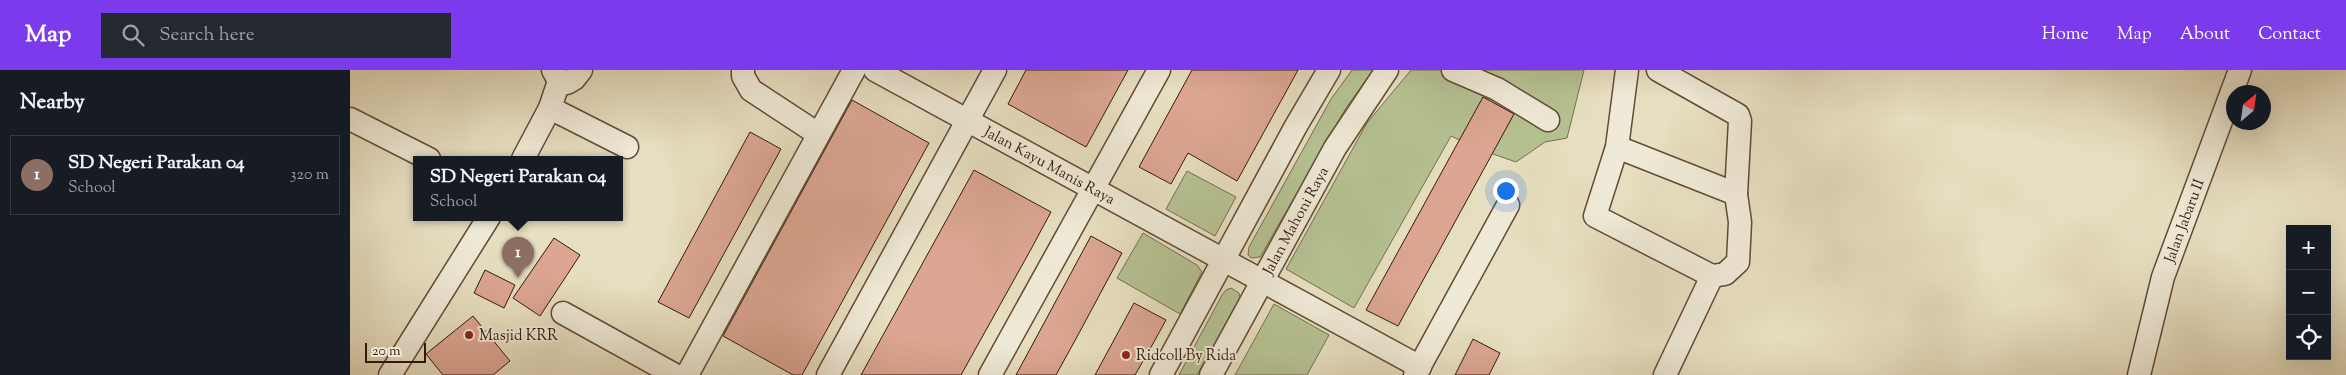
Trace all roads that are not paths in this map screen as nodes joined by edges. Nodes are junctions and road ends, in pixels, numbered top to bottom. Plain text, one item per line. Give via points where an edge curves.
1 (581, 70) edge
2 (743, 70) edge
3 (854, 70) edge
4 (875, 70) edge
5 (995, 70) edge
6 (1158, 70) edge
7 (1329, 70) edge
8 (1387, 70) edge
9 (1453, 70) edge
10 (1627, 70) edge
11 (1658, 70) edge
12 (2240, 70) edge
13 (556, 75) edge
14 (550, 108) junction
15 (350, 119) edge
16 (967, 120) junction
17 (1548, 120) dead end
18 (818, 134) junction
19 (1617, 147) junction
20 (627, 148) dead end
21 (423, 156) edge
22 (524, 156) edge
23 (1091, 189) junction
24 (1736, 194) junction
25 (1508, 206) dead end
26 (486, 221) edge
27 (1223, 260) junction
28 (1712, 276) junction
29 (1261, 282) junction
30 (563, 313) dead end
31 (1418, 371) edge
32 (390, 375) edge
33 (675, 375) edge
34 (688, 375) edge
35 (828, 375) edge
36 (990, 375) edge
37 (1161, 375) edge
38 (1211, 375) edge
39 (1665, 375) edge
40 (2139, 375) edge

1 - 13 street via 567,83
2 - 18 street via 751,90
3 - 18 street
4 - 16 street, Jalan Kayu Manis Raya
5 - 16 street
6 - 23 street
7 - 27 street
8 - 29 street, Jalan Mahoni Raya via 1335,148
9 - 17 street via 1497,89
10 - 19 street
11 - 24 street via 1738,115
12 - 40 street, Jalan Jabaru II via 2163,277
13 - 14 street
14 - 20 street
14 - 22 street
15 - 21 street
16 - 23 street, Jalan Kayu Manis Raya
16 - 35 street
18 - 34 street
19 - 24 street
19 - 28 street via 1595,216
23 - 27 street, Jalan Kayu Manis Raya
23 - 36 street
24 - 28 street via 1740,222 1738,262 1725,274
25 - 31 street
26 - 32 street
27 - 29 street, Jalan Kayu Manis Raya
27 - 37 street
28 - 39 street
29 - 31 street, Jalan Kayu Manis Raya
29 - 38 street, Jalan Mahoni Raya
30 - 33 street

